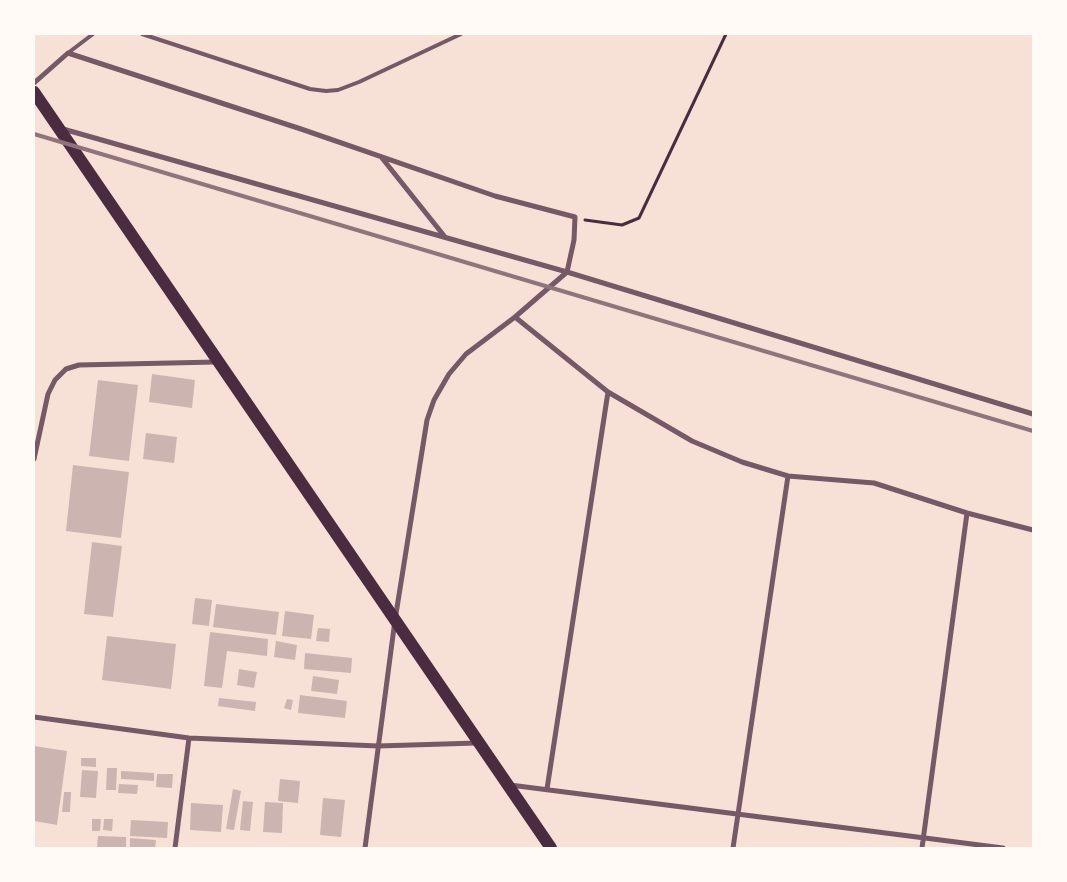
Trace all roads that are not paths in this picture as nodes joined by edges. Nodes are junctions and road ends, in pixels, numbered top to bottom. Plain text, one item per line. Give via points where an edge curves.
1 (93, 34) edge
2 (142, 34) edge
3 (461, 34) edge
4 (68, 53) junction
5 (34, 83) edge
6 (34, 92) edge
7 (58, 128) junction
8 (381, 157) junction
9 (446, 238) junction
10 (567, 272) junction
11 (515, 317) junction
12 (216, 362) junction
13 (608, 392) junction
14 (1033, 414) edge
15 (34, 459) edge
16 (788, 476) junction
17 (967, 513) junction
18 (1033, 530) edge
19 (395, 620) junction
20 (34, 717) edge
21 (189, 738) junction
22 (479, 743) junction
23 (378, 746) junction
24 (509, 784) junction
25 (547, 789) junction
26 (738, 812) junction
27 (924, 837) junction
28 (176, 848) edge
29 (365, 848) edge
30 (551, 848) edge
31 (733, 848) edge
32 (922, 848) edge
33 (1002, 848) edge

1 - 4 lane
2 - 3 lane via 310,90 326,91 359,82
4 - 5 street
4 - 8 street
6 - 7 main road
7 - 9 street
7 - 12 main road
8 - 9 street
8 - 10 street via 495,196 575,217
9 - 10 street
10 - 11 street
10 - 14 street
11 - 13 street
11 - 19 street via 466,354 449,374 434,400 427,420
12 - 15 street via 79,365 66,369 48,394
12 - 19 main road
13 - 16 street via 692,440 742,462
13 - 25 street
16 - 17 street via 874,483
16 - 26 street
17 - 18 street
17 - 27 street
19 - 22 main road
19 - 23 street
20 - 21 street
21 - 23 street
21 - 28 street
22 - 23 street
22 - 24 main road
23 - 29 street
24 - 25 street
24 - 30 main road
25 - 26 street
26 - 27 street
26 - 31 street
27 - 32 street
27 - 33 street

